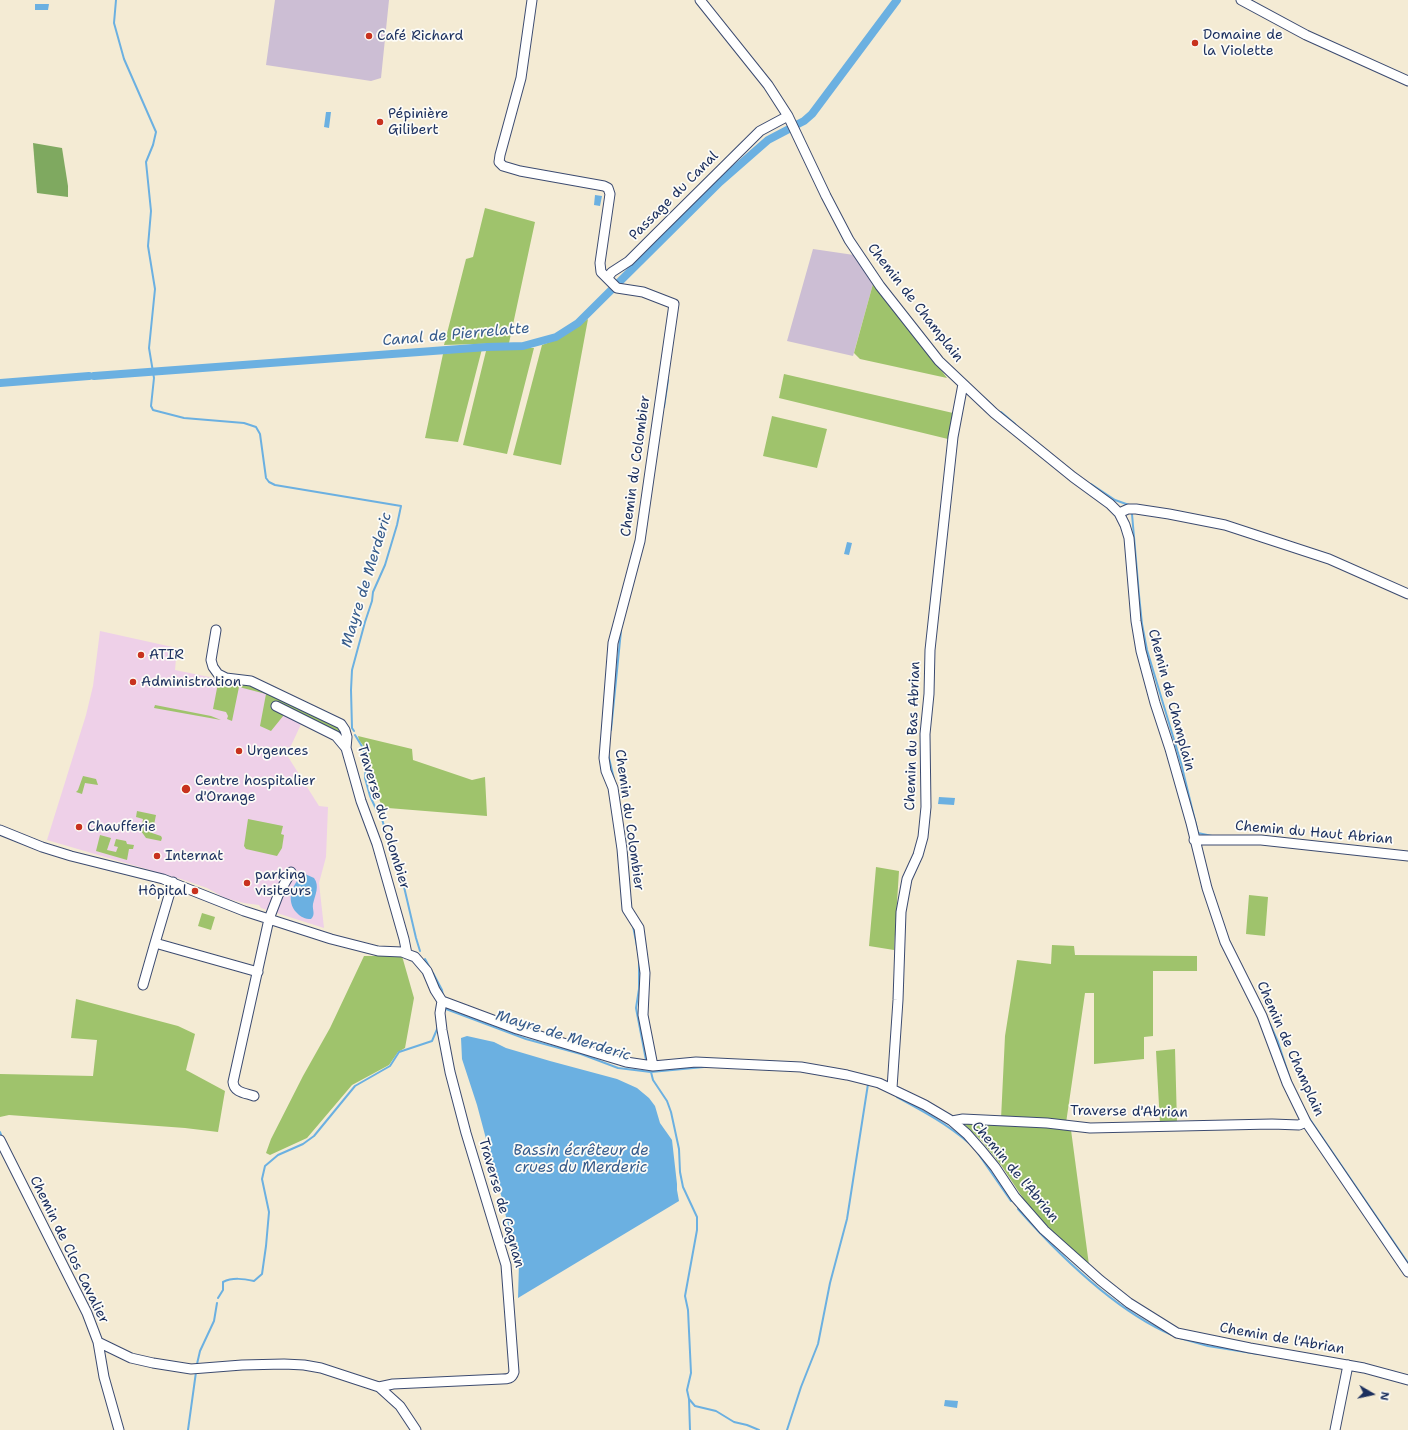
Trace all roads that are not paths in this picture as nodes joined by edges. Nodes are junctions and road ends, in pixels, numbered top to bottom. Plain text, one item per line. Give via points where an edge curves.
1 (532, 0) edge
2 (700, 0) edge
3 (1241, 0) edge
4 (1408, 81) edge
5 (788, 116) junction
6 (612, 283) junction
7 (963, 384) junction
8 (1119, 513) junction
9 (1408, 594) edge
10 (216, 630) dead end
11 (276, 706) dead end
12 (346, 748) junction
13 (0, 830) edge
14 (1194, 840) junction
15 (1408, 856) edge
16 (292, 872) dead end
17 (173, 882) junction
18 (269, 920) junction
19 (155, 943) junction
20 (407, 954) junction
21 (258, 972) junction
22 (143, 985) dead end
23 (444, 1002) junction
24 (653, 1066) junction
25 (892, 1088) junction
26 (254, 1096) dead end
27 (952, 1121) junction
28 (1306, 1122) junction
29 (0, 1140) edge
30 (1408, 1272) edge
31 (98, 1342) junction
32 (1348, 1365) junction
33 (1408, 1380) edge
34 (379, 1387) junction
35 (119, 1430) edge
36 (416, 1430) edge
37 (1336, 1430) edge

1 - 6 street via 521,78 499,162 503,166 520,171 608,188 610,194 600,263 601,272
2 - 5 street, Chemin de Champlain via 768,85
3 - 4 street via 1306,35
5 - 6 street, Passage du Canal via 760,131 629,261 612,272
5 - 7 street, Chemin de Champlain via 826,196 862,261 939,361
6 - 24 street, Chemin du Colombier via 621,289 643,292 674,304 640,541 613,643 604,758 613,788 627,910 639,928 645,973 643,1015
7 - 8 street, Chemin de Champlain via 994,413
7 - 25 street, Chemin du Bas Abrian via 954,434 930,650 929,694 924,734 926,807 923,837 907,879 901,912
8 - 9 street via 1136,509 1225,525 1329,559
8 - 14 street, Chemin de Champlain via 1129,538 1141,651
10 - 12 street, Traverse du Colombier via 211,660 218,674 226,678 251,681 340,724 346,734
11 - 12 street via 336,736
12 - 20 street, Traverse du Colombier via 361,801 377,844
13 - 17 street via 71,856
14 - 15 street, Chemin du Haut Abrian via 1261,840
14 - 28 street, Chemin de Champlain via 1225,942 1262,1016 1287,1082
16 - 18 street via 279,894
17 - 18 street
17 - 19 street
18 - 20 street via 378,951
18 - 21 street
19 - 21 street
19 - 22 street
20 - 23 street via 415,957 427,970 435,990
21 - 26 street via 233,1082 236,1090
23 - 24 street, Chemin de l'Abrian via 584,1050 626,1062
23 - 34 street, Traverse de Cagnan via 441,1021 450,1072 506,1265 514,1372 510,1378 502,1379 393,1384
24 - 25 street, Chemin de l'Abrian via 696,1062 801,1067 847,1074
25 - 27 street, Chemin de l'Abrian
27 - 28 street, Traverse d'Abrian via 1047,1123 1090,1128 1299,1125
27 - 32 street, Chemin de l'Abrian via 986,1156 1015,1197 1044,1230 1129,1304 1150,1317 1177,1333
28 - 30 street, Chemin de Champlain
29 - 31 street, Chemin de Clos Cavalier via 87,1313
31 - 34 street, Chemin de Clos Cavalier via 131,1358 153,1363 191,1369 264,1364 304,1365 336,1372
31 - 35 street via 104,1377
32 - 33 street, Chemin de l'Abrian
32 - 37 street
34 - 36 street, Chemin de Clos Cavalier via 400,1406

